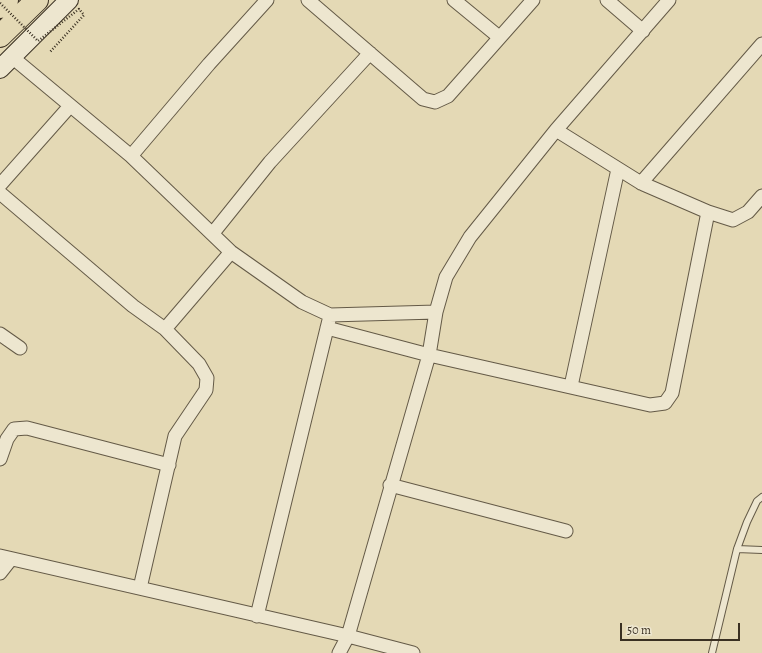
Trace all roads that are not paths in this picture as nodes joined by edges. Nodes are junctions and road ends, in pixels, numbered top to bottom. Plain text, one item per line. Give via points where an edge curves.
1 (7, 0) edge
2 (37, 0) edge
3 (69, 0) edge
4 (267, 0) edge
5 (308, 0) edge
6 (454, 0) edge
7 (533, 0) edge
8 (607, 0) edge
9 (669, 0) edge
10 (0, 7) edge
11 (643, 31) junction
12 (0, 36) edge
13 (499, 37) junction
14 (762, 44) edge
15 (370, 53) junction
16 (6, 63) edge
17 (70, 106) junction
18 (556, 130) junction
19 (131, 156) junction
20 (618, 169) junction
21 (640, 183) junction
22 (0, 185) edge
23 (0, 193) edge
24 (762, 196) edge
25 (708, 212) junction
26 (213, 233) junction
27 (231, 252) junction
28 (436, 312) junction
29 (330, 315) junction
30 (327, 328) junction
31 (165, 329) junction
32 (0, 334) edge
33 (20, 348) dead end
34 (428, 355) junction
35 (571, 386) junction
36 (0, 459) edge
37 (169, 465) junction
38 (390, 485) junction
39 (762, 497) edge
40 (566, 531) dead end
41 (737, 549) junction
42 (762, 550) edge
43 (5, 558) edge
44 (0, 572) edge
45 (140, 588) junction
46 (257, 616) junction
47 (348, 636) junction
48 (339, 653) edge
49 (413, 653) edge
50 (712, 653) edge

1 - 10 highway
2 - 12 highway
3 - 16 street
4 - 19 street
5 - 15 street
6 - 13 street
7 - 13 street
8 - 11 street
9 - 11 street
11 - 18 street
13 - 15 street via 448,96 435,102 423,99
14 - 21 street
15 - 26 street via 270,162
16 - 17 street
17 - 19 street
17 - 22 street
18 - 20 street
18 - 28 street via 470,237 446,277
19 - 26 street
20 - 21 street
20 - 35 street
21 - 25 street
23 - 31 street via 133,306
24 - 25 street via 748,212 733,220
25 - 35 street via 672,393 665,403 650,405
26 - 27 street
27 - 29 street via 302,302
27 - 31 street
28 - 29 street
28 - 34 street
29 - 30 street
30 - 34 street
30 - 46 street
31 - 37 street via 199,364 207,378 206,390 176,436
32 - 33 street
34 - 35 street
34 - 38 street
36 - 37 street via 7,439 14,429 27,428
37 - 45 street
38 - 40 street
38 - 47 street
39 - 41 lane via 757,501
41 - 42 lane
41 - 50 lane
43 - 44 street
43 - 45 street
45 - 46 street
46 - 47 street
47 - 48 street
47 - 49 street

